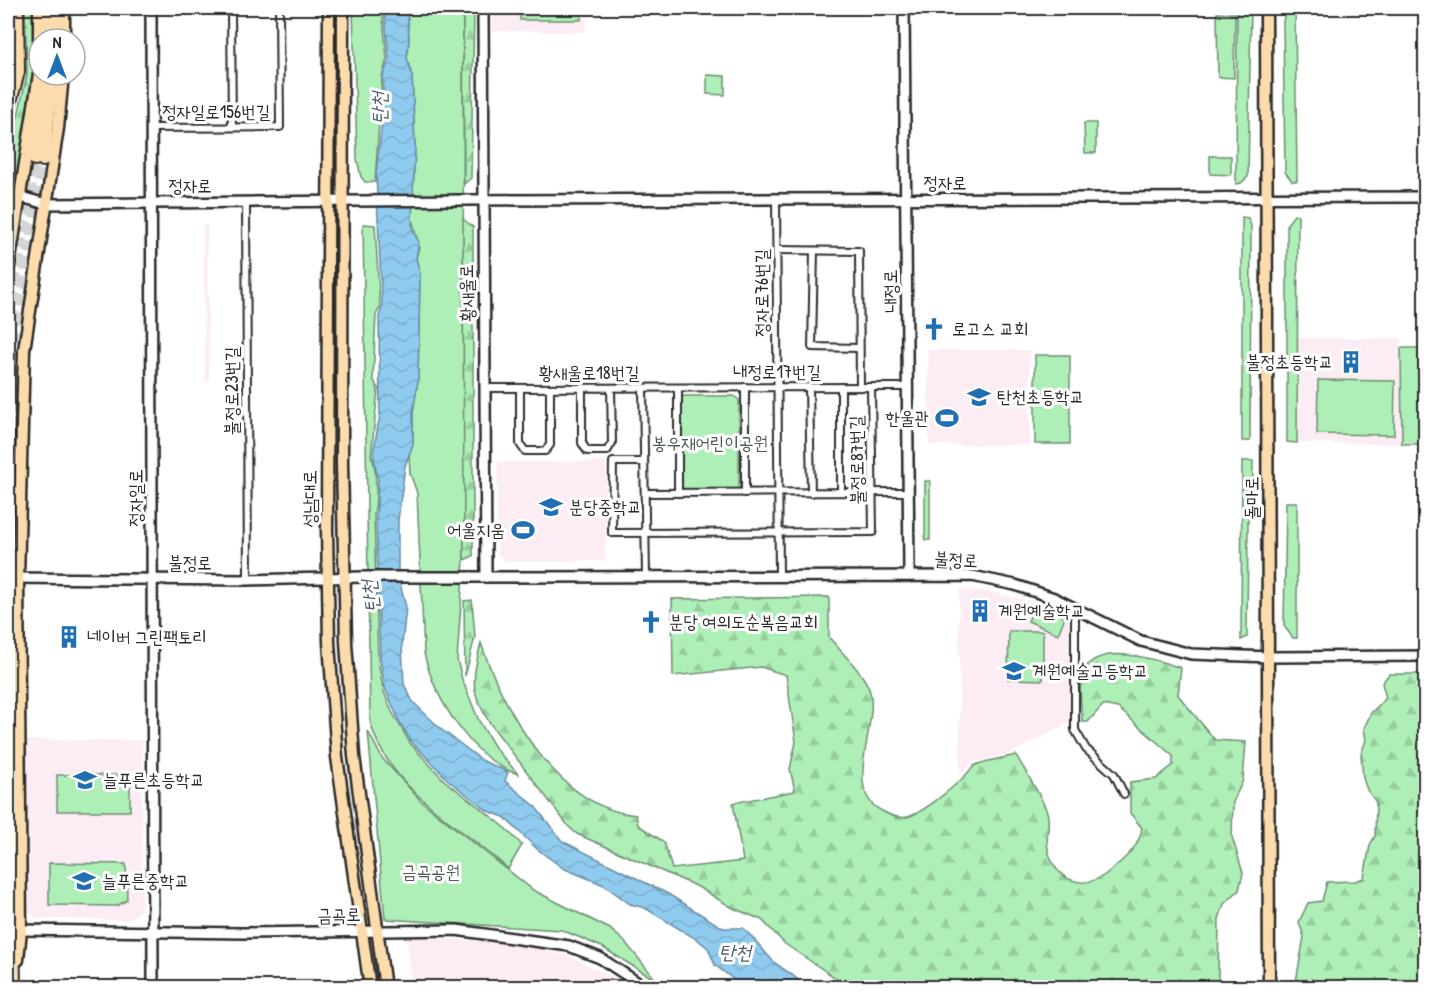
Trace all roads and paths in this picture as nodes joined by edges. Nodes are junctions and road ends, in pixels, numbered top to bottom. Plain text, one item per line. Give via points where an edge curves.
1 (17, 8) edge
2 (39, 8) edge
3 (46, 8) edge
4 (55, 8) edge
5 (64, 8) edge
6 (151, 8) edge
7 (231, 8) edge
8 (279, 8) edge
9 (329, 8) edge
10 (343, 8) edge
11 (483, 8) edge
12 (904, 8) edge
13 (1266, 8) edge
14 (39, 27) edge
15 (46, 27) edge
16 (54, 27) edge
17 (64, 27) edge
18 (37, 87) edge
19 (44, 87) edge
20 (51, 87) edge
21 (61, 87) edge
22 (8, 110) edge
23 (232, 127) junction
24 (151, 128) junction
25 (21, 197) junction
26 (1425, 197) edge
27 (776, 198) junction
28 (1268, 199) junction
29 (906, 200) junction
30 (344, 201) junction
31 (482, 201) junction
32 (246, 202) junction
33 (330, 202) junction
34 (151, 203) junction
35 (46, 204) junction
36 (777, 250) junction
37 (814, 250) junction
38 (8, 272) edge
39 (859, 348) junction
40 (745, 387) junction
41 (778, 387) junction
42 (809, 387) junction
43 (841, 387) junction
44 (860, 387) junction
45 (871, 387) junction
46 (909, 387) junction
47 (485, 388) junction
48 (520, 388) junction
49 (550, 388) junction
50 (582, 388) junction
51 (611, 388) junction
52 (643, 388) junction
53 (678, 388) junction
54 (694, 388) joint
55 (644, 462) junction
56 (841, 492) junction
57 (872, 492) junction
58 (907, 492) junction
59 (645, 493) junction
60 (678, 493) junction
61 (745, 493) junction
62 (778, 493) junction
63 (811, 493) junction
64 (779, 532) junction
65 (645, 533) junction
66 (909, 574) junction
67 (779, 575) junction
68 (646, 576) junction
69 (486, 577) junction
70 (13, 578) edge
71 (328, 578) junction
72 (344, 578) junction
73 (153, 580) junction
74 (248, 580) junction
75 (1075, 607) junction
76 (9, 612) dead end
77 (1425, 656) edge
78 (1269, 657) junction
79 (1124, 794) dead end
80 (21, 930) junction
81 (362, 931) junction
82 (377, 931) junction
83 (153, 932) junction
84 (14, 987) edge
85 (153, 987) edge
86 (370, 987) edge
87 (385, 987) edge
88 (646, 987) edge
89 (1269, 987) edge

1 - 22 highway via 18,72
2 - 14 main road
3 - 15 highway
4 - 16 highway
5 - 17 main road
6 - 24 street, 정자일로
7 - 23 street
8 - 23 street, 정자일로156번길 via 280,127
9 - 33 main road, 성남대로
10 - 30 main road, 성남대로
11 - 31 street, 황새울로
12 - 29 street, 내정로
13 - 28 main road, 돌마로
18 - 25 main road
19 - 20 highway via 39,160
21 - 35 main road
23 - 24 street, 정자일로156번길
24 - 34 street, 정자일로
25 - 35 street, 정자로
25 - 38 main road
26 - 28 street, 정자로
27 - 29 street, 정자로
27 - 31 street, 정자로
27 - 36 street, 정자로76번길
28 - 29 street, 정자로
28 - 78 main road, 돌마로
29 - 46 street, 내정로
30 - 31 street, 정자로, bridge
30 - 33 street, 정자로
30 - 72 main road, 성남대로
31 - 47 street, 황새울로
32 - 33 street, 정자로
32 - 34 street, 정자로
32 - 74 street, 불정로23번길
33 - 71 main road, 성남대로
34 - 35 street, 정자로
34 - 73 street, 정자일로
35 - 70 main road via 24,350
36 - 37 street
36 - 41 street, 정자로76번길
37 - 39 street via 859,251
37 - 39 street via 812,348
39 - 44 street
40 - 41 street, 내정로17번길
40 - 54 street, 내정로17번길
40 - 61 street
41 - 42 street, 내정로17번길
41 - 62 street, 정자로76번길
42 - 43 street, 내정로17번길
42 - 63 street
43 - 44 street, 내정로17번길
43 - 56 street
44 - 45 street, 내정로17번길
45 - 46 street, 내정로17번길
45 - 57 street, 불정로87번길
46 - 58 street, 내정로
47 - 48 street, 황새울로18번길
47 - 69 street, 황새울로
48 - 49 street, 황새울로18번길
48 - 49 street via 520,444 525,451 545,451 550,445
49 - 50 street, 황새울로18번길
50 - 51 street, 황새울로18번길
50 - 51 street via 582,443 586,451 607,451 612,443
51 - 52 street, 황새울로18번길
52 - 53 street, 황새울로18번길
52 - 55 street
53 - 54 street, 황새울로18번길
53 - 60 street
55 - 59 street
55 - 65 street via 613,462 612,533
56 - 57 street
56 - 63 street
57 - 58 street
57 - 64 street, 불정로87번길 via 873,532
58 - 66 street, 내정로
59 - 60 street
59 - 65 street
60 - 61 street
61 - 62 street
62 - 63 street
62 - 64 street, 정자로76번길
64 - 65 street
64 - 67 street, 정자로76번길
65 - 68 street
66 - 67 street, 불정로
66 - 75 street, 불정로 via 990,579
67 - 68 street, 불정로
68 - 69 street, 불정로
69 - 72 street, 불정로, bridge
70 - 73 street, 불정로
70 - 80 main road
71 - 72 street, 불정로
71 - 74 street, 불정로
71 - 81 main road, 성남대로 via 332,710
72 - 82 main road, 성남대로 via 349,702
73 - 74 street, 불정로
73 - 83 street, 정자일로
75 - 78 street, 불정로 via 1141,641 1175,651
75 - 79 street via 1076,730 1086,749 1114,774
76 - 84 highway
77 - 78 street, 불정로
78 - 89 main road, 돌마로
80 - 83 street, 금곡로
80 - 84 main road
81 - 82 street, 금곡로
81 - 83 street, 금곡로
81 - 86 main road, 성남대로
82 - 87 main road, 성남대로
82 - 88 street, 금곡로 via 456,930 569,946 600,958
83 - 85 street, 정자일로

